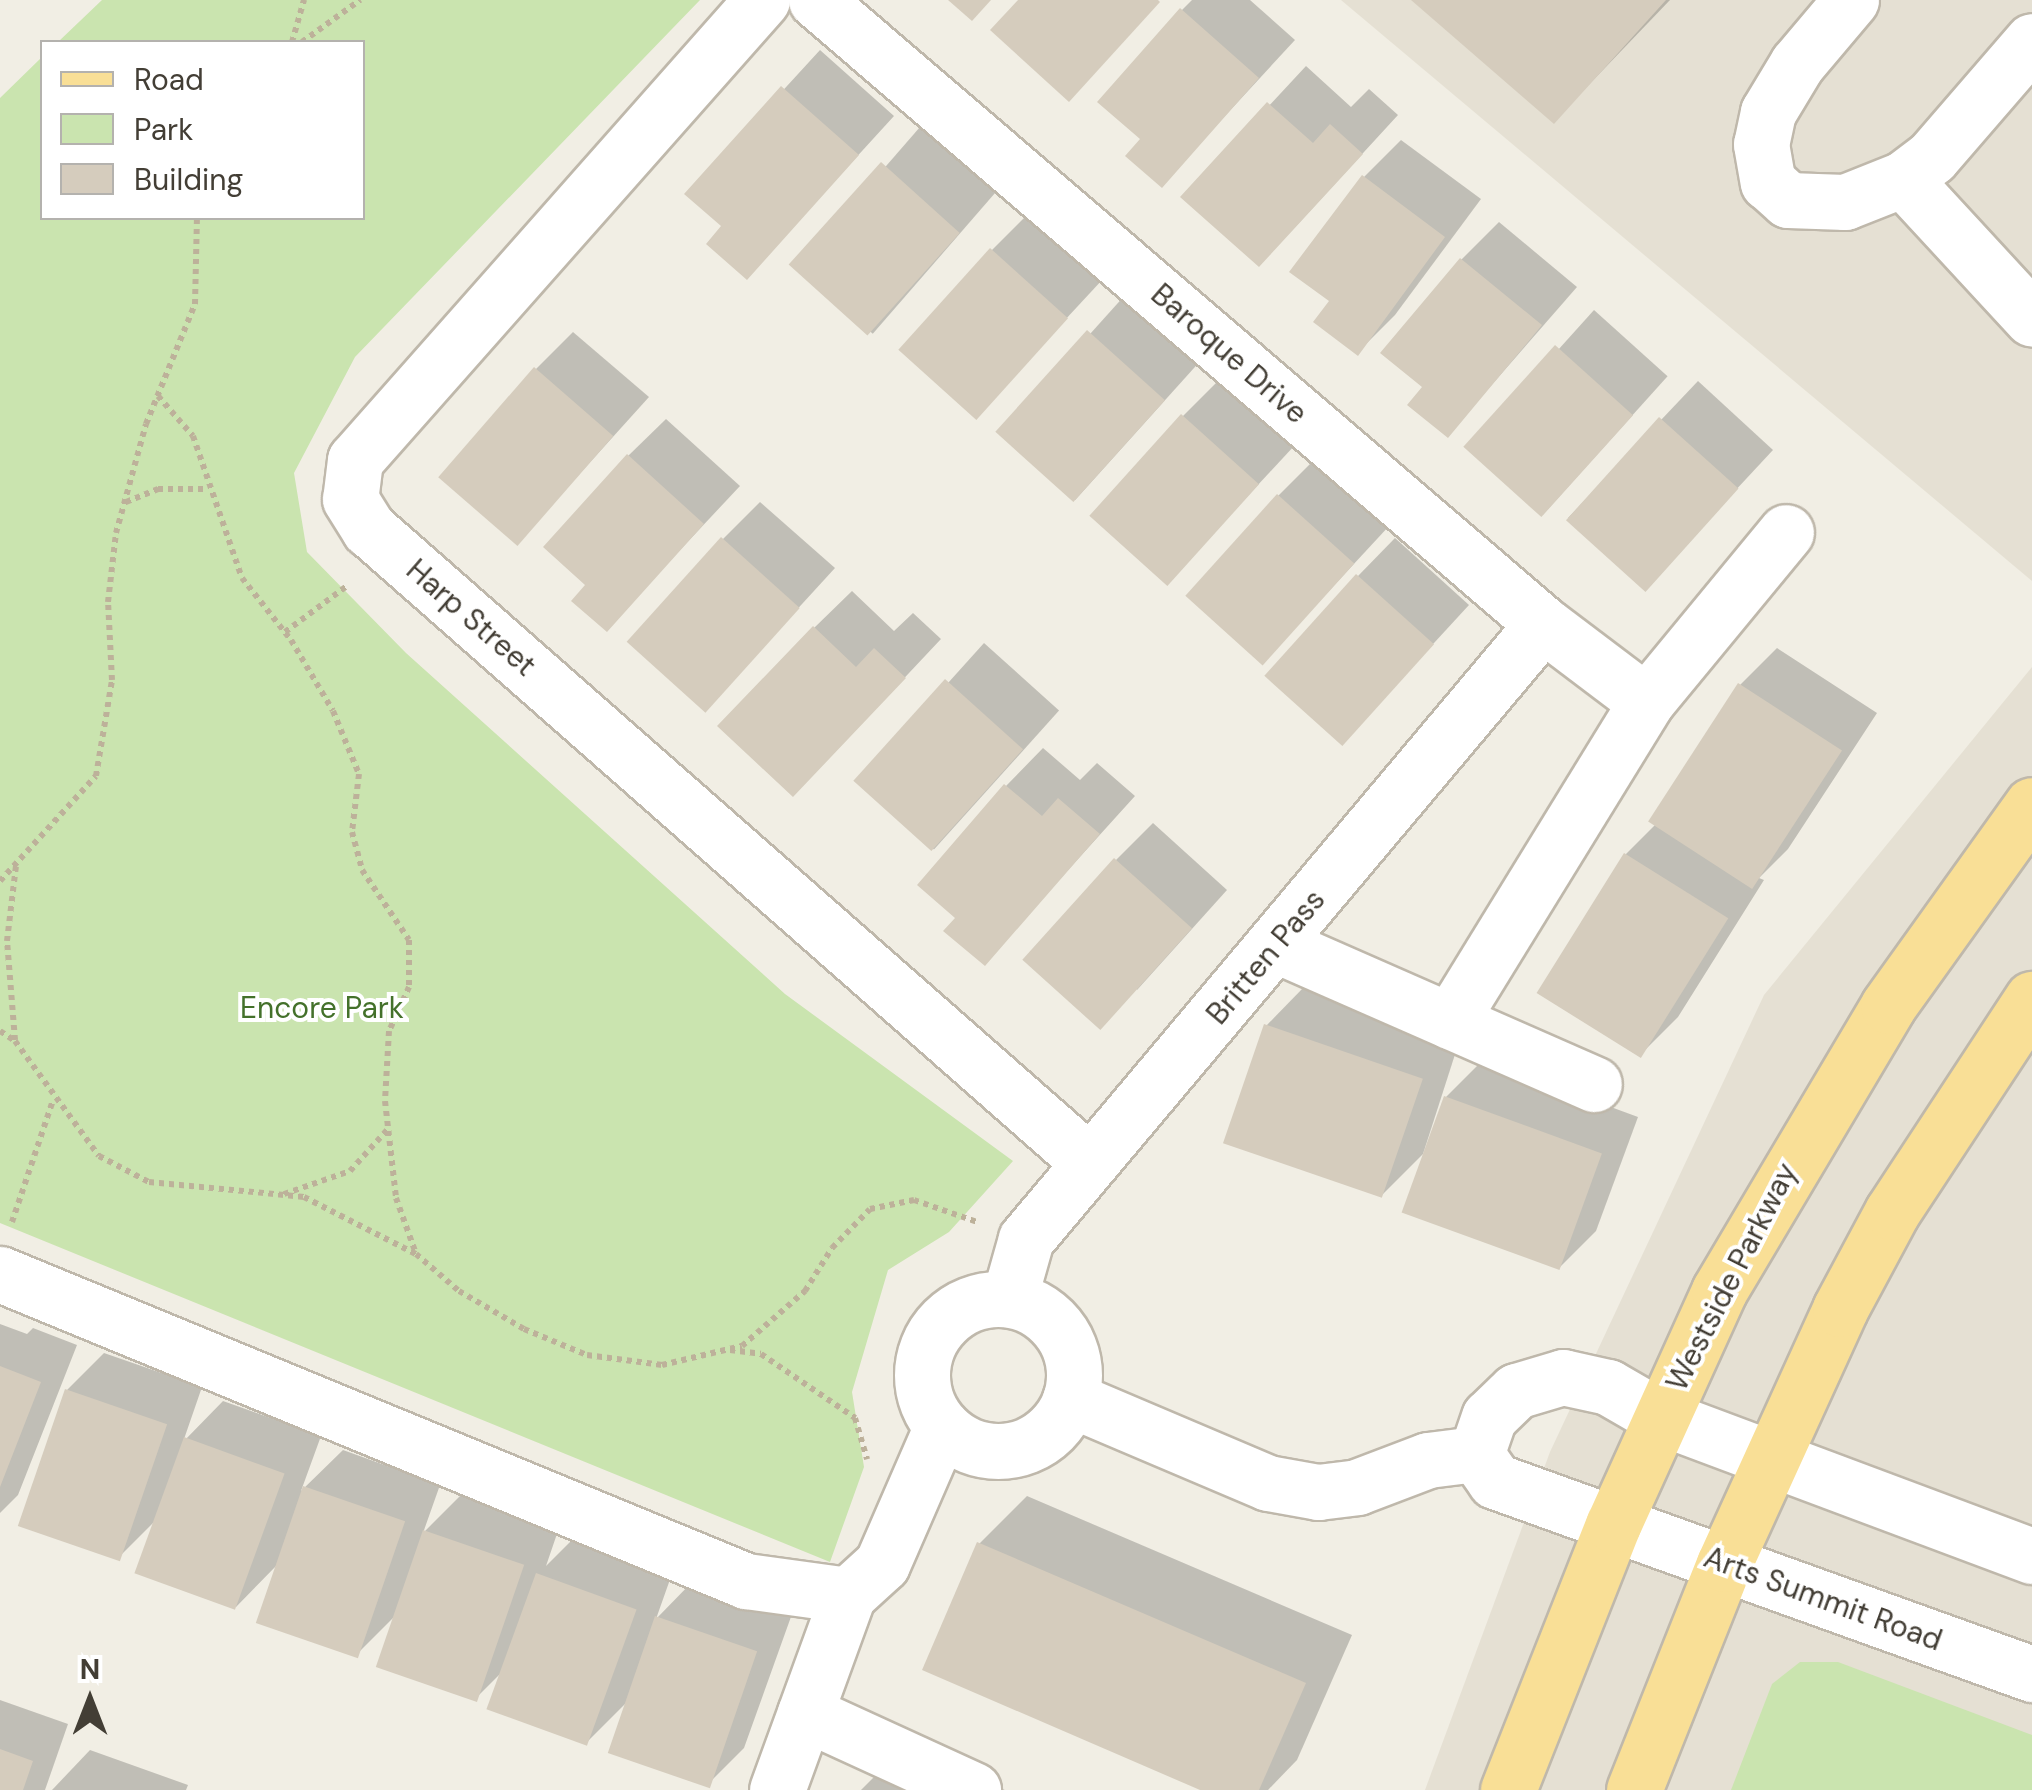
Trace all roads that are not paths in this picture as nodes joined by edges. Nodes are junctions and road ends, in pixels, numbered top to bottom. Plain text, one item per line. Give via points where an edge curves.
1 (762, 0) edge
2 (816, 0) edge
3 (1851, 0) edge
4 (2032, 41) edge
5 (1903, 179) junction
6 (2032, 319) edge
7 (1786, 532) dead end
8 (1543, 624) junction
9 (1646, 702) junction
10 (2032, 805) edge
11 (1277, 945) junction
12 (2032, 999) edge
13 (1450, 1021) junction
14 (1594, 1084) dead end
15 (1090, 1162) junction
16 (3, 1257) edge
17 (1009, 1299) junction
18 (1071, 1379) junction
19 (1660, 1418) junction
20 (932, 1448) junction
21 (1476, 1454) junction
22 (1771, 1460) junction
23 (1614, 1525) junction
24 (2032, 1556) edge
25 (1724, 1564) junction
26 (848, 1595) junction
27 (2032, 1674) edge
28 (805, 1713) junction
29 (777, 1790) edge
30 (973, 1790) edge
31 (1508, 1790) edge
32 (1634, 1790) edge

1 - 15 street, Harp Street via 355,460 350,499 394,550
2 - 8 street, Baroque Drive
3 - 5 street via 1796,64 1768,112 1762,144 1768,182 1788,200 1845,202
4 - 5 street via 1932,157
5 - 6 street
7 - 9 street
8 - 9 street, Baroque Drive
8 - 11 street, Britten Pass
9 - 13 street
10 - 19 main road, Westside Parkway via 1926,947 1814,1122 1719,1291
11 - 13 street
11 - 15 street, Britten Pass
12 - 22 main road via 1892,1212
13 - 14 street
15 - 17 street, Britten Pass via 1026,1239
16 - 26 street via 746,1581
17 - 18 street via 1053,1322
17 - 20 street via 960,1308 927,1346 924,1396
18 - 20 street via 1047,1434 1026,1447
18 - 21 street via 1232,1468 1318,1492 1357,1486 1428,1460
19 - 21 street via 1608,1387 1563,1377 1516,1392 1489,1416
19 - 22 street
19 - 23 main road, Westside Parkway
20 - 26 street via 882,1564
21 - 23 street, Arts Summit Road via 1496,1481
22 - 24 street
22 - 25 main road
23 - 25 street, Arts Summit Road
23 - 31 main road, Westside Parkway
25 - 27 street, Arts Summit Road
25 - 32 main road
26 - 28 street
28 - 29 street
28 - 30 street

